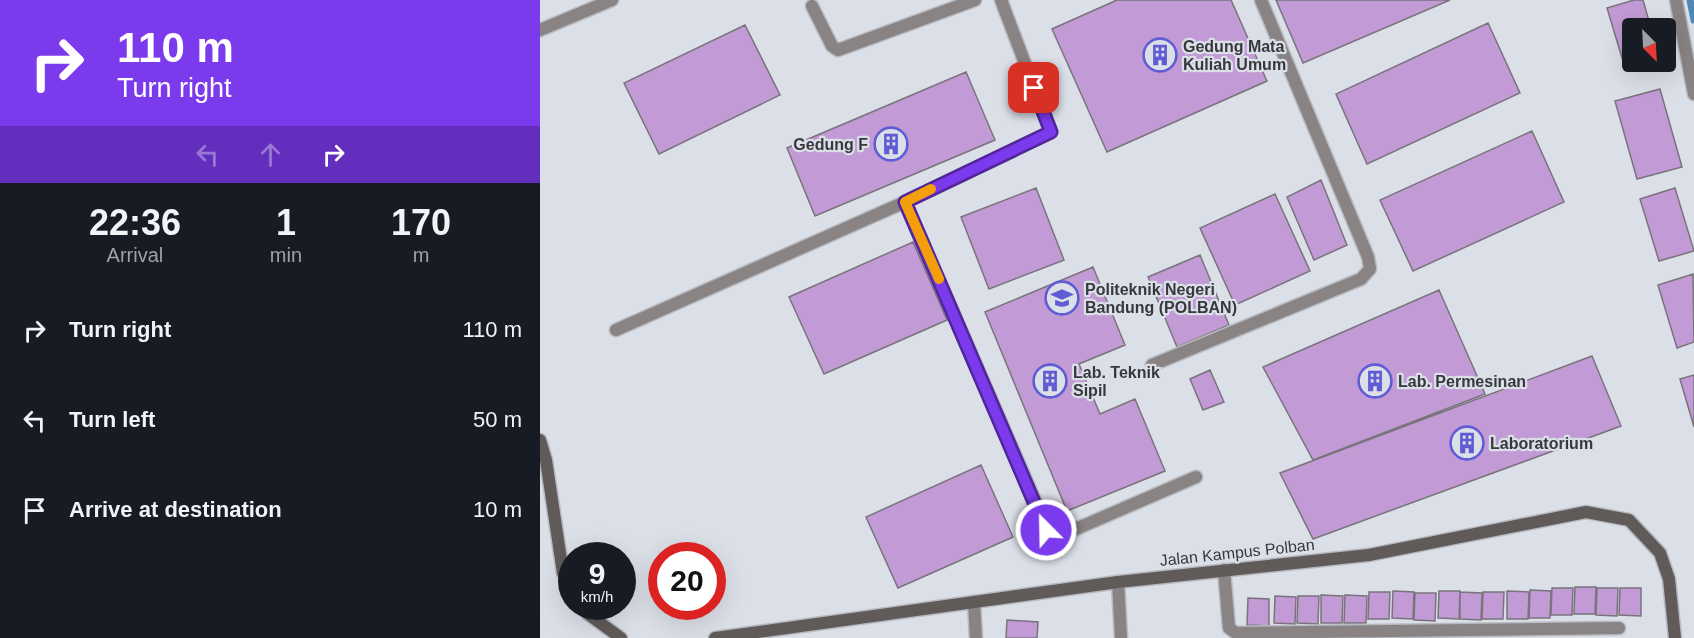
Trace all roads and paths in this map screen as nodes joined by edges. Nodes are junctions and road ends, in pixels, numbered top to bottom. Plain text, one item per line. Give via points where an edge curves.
1 (612, 0) edge
2 (975, 0) edge
3 (1001, 0) edge
4 (1261, 0) edge
5 (1676, 0) edge
6 (815, 2) edge
7 (540, 30) edge
8 (1694, 94) edge
9 (905, 202) junction
10 (616, 330) dead end
11 (1152, 365) dead end
12 (540, 440) edge
13 (1196, 477) dead end
14 (558, 542) edge
15 (1224, 570) junction
16 (1118, 582) junction
17 (974, 602) junction
18 (596, 620) edge
19 (1619, 627) dead end
20 (621, 638) edge
21 (715, 638) edge
22 (976, 638) edge
23 (1121, 638) edge
24 (1675, 638) edge

1 - 7 street
2 - 6 street via 838,50 834,49
3 - 9 street via 1051,132
4 - 11 street via 1368,257 1370,270 1361,279
5 - 8 street
9 - 10 street
9 - 13 street via 1049,533 1062,535
12 - 14 street
15 - 16 street, Jalan Kampus Polban
15 - 19 street via 1229,628 1236,633
15 - 24 street, Jalan Kampus Polban via 1369,555 1586,512 1629,519 1660,553 1669,579
16 - 17 street, Jalan Kampus Polban
16 - 23 street
17 - 21 street, Jalan Kampus Polban
17 - 22 street
18 - 20 street

